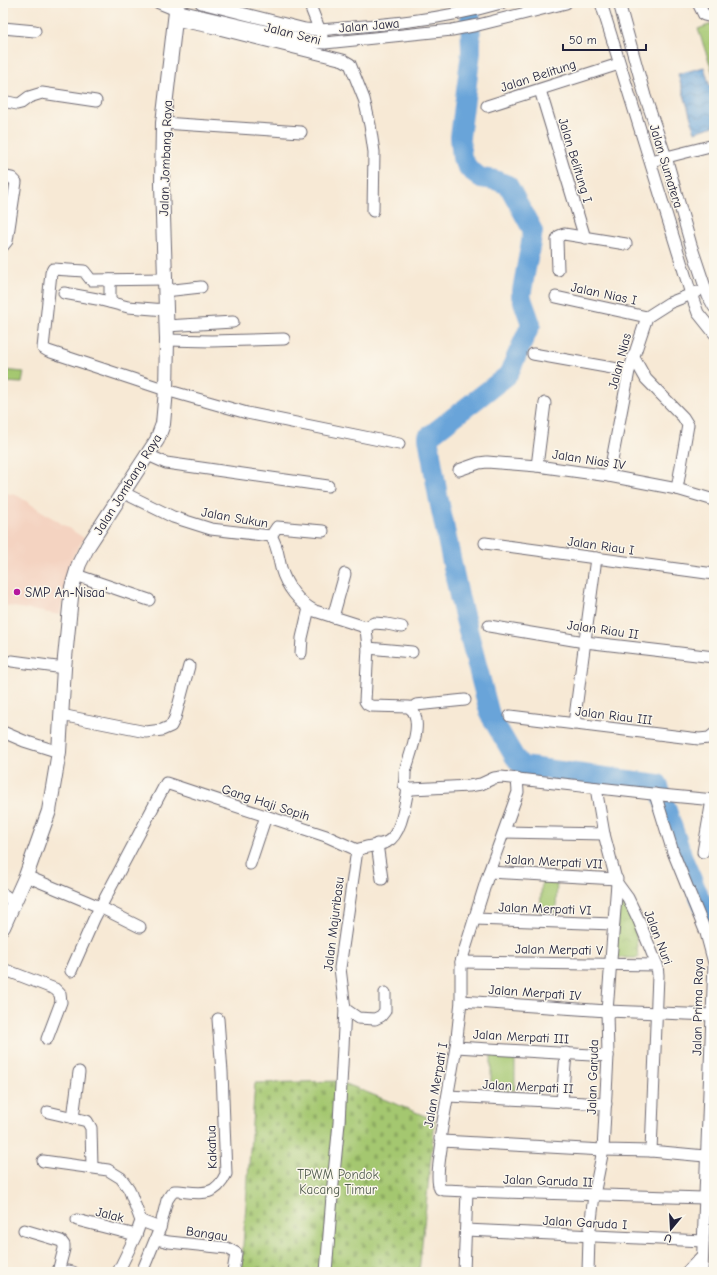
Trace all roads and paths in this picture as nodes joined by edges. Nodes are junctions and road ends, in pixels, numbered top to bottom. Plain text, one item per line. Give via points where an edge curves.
1 (159, 3) edge
2 (201, 3) edge
3 (309, 3) edge
4 (502, 3) edge
5 (566, 3) edge
6 (601, 3) edge
7 (619, 3) edge
8 (699, 6) edge
9 (176, 11) edge
10 (452, 15) junction
11 (714, 15) edge
12 (3, 28) edge
13 (319, 30) junction
14 (457, 30) junction
15 (35, 31) dead end
16 (325, 43) junction
17 (619, 64) junction
18 (540, 90) junction
19 (3, 101) edge
20 (96, 101) dead end
21 (487, 106) dead end
22 (163, 123) junction
23 (301, 132) dead end
24 (714, 145) edge
25 (666, 157) junction
26 (651, 161) junction
27 (3, 176) edge
28 (373, 211) dead end
29 (585, 238) junction
30 (626, 244) dead end
31 (3, 246) edge
32 (558, 270) dead end
33 (110, 280) junction
34 (165, 285) junction
35 (201, 287) dead end
36 (705, 289) junction
37 (64, 293) dead end
38 (692, 294) junction
39 (556, 297) dead end
40 (110, 302) junction
41 (714, 307) edge
42 (166, 310) junction
43 (647, 317) junction
44 (233, 322) dead end
45 (166, 326) junction
46 (714, 333) edge
47 (284, 339) dead end
48 (167, 340) junction
49 (533, 354) dead end
50 (633, 356) junction
51 (629, 371) junction
52 (166, 390) junction
53 (545, 404) dead end
54 (398, 444) dead end
55 (148, 455) junction
56 (537, 466) junction
57 (458, 470) dead end
58 (609, 476) junction
59 (328, 486) dead end
60 (677, 489) junction
61 (122, 492) junction
62 (714, 500) edge
63 (323, 531) dead end
64 (272, 536) junction
65 (485, 543) dead end
66 (596, 558) junction
67 (345, 574) dead end
68 (714, 574) edge
69 (76, 575) junction
70 (149, 600) dead end
71 (309, 608) junction
72 (334, 617) junction
73 (489, 626) dead end
74 (402, 627) dead end
75 (364, 628) junction
76 (585, 642) junction
77 (368, 648) junction
78 (412, 652) dead end
79 (301, 653) dead end
80 (714, 657) edge
81 (12, 661) dead end
82 (189, 666) dead end
83 (64, 668) junction
84 (465, 700) dead end
85 (411, 709) junction
86 (61, 715) junction
87 (510, 716) dead end
88 (574, 724) junction
89 (3, 732) edge
90 (714, 734) edge
91 (59, 752) junction
92 (517, 778) junction
93 (408, 788) junction
94 (596, 788) junction
95 (658, 795) junction
96 (713, 800) edge
97 (266, 816) junction
98 (504, 832) junction
99 (604, 834) junction
100 (377, 844) junction
101 (357, 850) junction
102 (703, 852) dead end
103 (250, 864) dead end
104 (489, 872) junction
105 (26, 876) junction
106 (382, 880) dead end
107 (617, 881) junction
108 (8, 903) edge
109 (100, 907) junction
110 (475, 919) junction
111 (613, 924) junction
112 (3, 927) edge
113 (140, 927) dead end
114 (461, 962) junction
115 (612, 964) junction
116 (657, 965) junction
117 (3, 969) edge
118 (71, 971) dead end
119 (385, 993) dead end
120 (461, 1001) junction
121 (345, 1008) junction
122 (607, 1011) junction
123 (657, 1012) junction
124 (712, 1015) junction
125 (218, 1019) dead end
126 (48, 1039) dead end
127 (456, 1047) junction
128 (566, 1053) junction
129 (608, 1056) junction
130 (79, 1072) dead end
131 (448, 1096) junction
132 (562, 1102) junction
133 (606, 1104) junction
134 (48, 1112) dead end
135 (73, 1118) junction
136 (442, 1141) junction
137 (603, 1150) junction
138 (651, 1151) junction
139 (706, 1156) junction
140 (43, 1161) dead end
141 (92, 1167) junction
142 (710, 1178) edge
143 (467, 1192) junction
144 (594, 1195) junction
145 (704, 1198) junction
146 (77, 1220) dead end
147 (150, 1224) junction
148 (24, 1230) dead end
149 (466, 1230) junction
150 (136, 1235) junction
151 (589, 1237) junction
152 (156, 1239) junction
153 (702, 1242) junction
154 (702, 1256) junction
155 (66, 1272) edge
156 (118, 1272) edge
157 (142, 1272) edge
158 (233, 1272) edge
159 (326, 1272) edge
160 (464, 1272) edge
161 (588, 1272) edge
162 (688, 1272) edge
163 (702, 1272) edge

1 - 9 street
2 - 13 street, Jalan Jawa
3 - 13 street
4 - 10 street, Jalan Jawa
5 - 14 street, Jalan Jawa
6 - 17 street, Jalan Sumatera
7 - 25 street, Jalan Sumatera via 645,96
8 - 11 street via 702,14
9 - 16 street, Jalan Jawa
9 - 22 main road, Jalan Jombang Raya
9 - 28 street, Jalan Seni via 215,28 343,60 350,64 364,100 370,125 374,152
10 - 13 street, Jalan Jawa
10 - 14 street
12 - 15 street
13 - 16 street
14 - 16 street, Jalan Jawa
17 - 18 street, Jalan Belitung
17 - 26 street, Jalan Sumatera
18 - 21 street, Jalan Belitung
18 - 29 street, Jalan Belitung I
19 - 20 street via 21,103 42,93
22 - 23 street
22 - 34 main road, Jalan Jombang Raya
24 - 25 street
25 - 26 street
25 - 36 street, Jalan Sumatera
26 - 38 street, Jalan Sumatera
27 - 31 street via 16,182 7,241
29 - 30 street
29 - 32 street via 564,234 559,236
33 - 34 street
33 - 40 street
33 - 52 street via 91,280 82,270 52,271 43,348
34 - 35 street
34 - 42 main road, Jalan Jombang Raya
36 - 38 street
36 - 41 street, Jalan Sumatera
37 - 40 street
38 - 43 street via 668,304
38 - 46 street, Jalan Sumatera via 698,313
39 - 43 street, Jalan Nias I
40 - 42 street via 128,308
42 - 45 main road, Jalan Jombang Raya
43 - 50 street, Jalan Nias
44 - 45 street
45 - 48 main road, Jalan Jombang Raya
47 - 48 street
48 - 52 main road, Jalan Jombang Raya
49 - 51 street
50 - 51 street, Jalan Nias
50 - 60 street via 646,379 683,417 688,426
51 - 58 street, Jalan Nias
52 - 54 street via 247,413
52 - 55 main road, Jalan Jombang Raya via 163,424
53 - 56 street
55 - 59 street via 166,463
55 - 61 main road, Jalan Jombang Raya
56 - 57 street, Jalan Nias IV via 487,462
56 - 58 street, Jalan Nias IV
58 - 60 street, Jalan Nias IV
60 - 62 street, Jalan Nias IV
61 - 64 street, Jalan Sukun via 173,517 211,529
61 - 69 main road, Jalan Jombang Raya via 88,546
63 - 64 street via 277,528
64 - 71 street, Jalan Sukun via 289,584 296,597
65 - 66 street, Jalan Riau I
66 - 68 street, Jalan Riau I
66 - 76 street
67 - 72 street
69 - 70 street
69 - 83 main road, Jalan Jombang Raya via 71,595
71 - 72 street, Jalan Sukun
71 - 79 street
72 - 75 street, Jalan Sukun
73 - 76 street, Jalan Riau II
74 - 75 street via 374,622
75 - 77 street via 368,634
76 - 80 street, Jalan Riau II
76 - 88 street
77 - 78 street
77 - 85 street via 365,696 367,704 405,706
81 - 83 street
82 - 86 street via 175,718 171,726 162,730 146,732
83 - 86 main road, Jalan Jombang Raya
84 - 85 street via 416,705
85 - 93 street via 417,723 405,773 404,785
86 - 91 main road, Jalan Jombang Raya
87 - 88 street, Jalan Riau III
88 - 90 street, Jalan Riau III via 699,740
89 - 91 street
91 - 105 main road, Jalan Jombang Raya via 50,811
92 - 93 street via 494,778 469,786 412,790
92 - 94 street
92 - 98 street, Jalan Merpati I via 518,792
93 - 100 street via 402,818 395,834 388,842
94 - 95 street
94 - 99 street, Jalan Nuri
95 - 96 street
95 - 124 street, Jalan Prima Raya via 673,852 714,963
96 - 102 street
97 - 101 street, Gang Haji Sopih via 326,836
97 - 103 street
97 - 109 street, Gang Haji Sopih via 166,783
98 - 99 street
98 - 104 street, Jalan Merpati I
99 - 107 street, Jalan Nuri
100 - 101 street
100 - 106 street
101 - 121 street, Jalan Majuribasu via 340,968
104 - 107 street, Jalan Merpati VII
104 - 110 street, Jalan Merpati I
105 - 108 main road, Jalan Jombang Raya
105 - 109 street
107 - 111 street, Jalan Garuda
107 - 116 street, Jalan Nuri via 637,916
108 - 112 main road, Jalan Jombang Raya
109 - 113 street
109 - 118 street
110 - 111 street, Jalan Merpati VI
110 - 114 street, Jalan Merpati I
111 - 115 street, Jalan Garuda
114 - 115 street, Jalan Merpati V
114 - 120 street, Jalan Merpati I
115 - 116 street, Jalan Merpati V
115 - 122 street, Jalan Garuda
116 - 123 street, Jalan Nuri
117 - 126 street via 55,989 60,994 61,1002
119 - 121 street via 385,1011 375,1019 358,1018
120 - 122 street, Jalan Merpati IV
120 - 127 street, Jalan Merpati I
121 - 159 street, Jalan Majuribasu via 340,1123
122 - 123 street, Jalan Merpati IV
122 - 129 street, Jalan Garuda
123 - 124 street, Jalan Merpati IV
123 - 138 street, Jalan Nuri
124 - 139 street, Jalan Prima Raya
125 - 147 street, Kakatua via 226,1174 223,1181 210,1192 174,1191
127 - 128 street, Jalan Merpati III
127 - 131 street, Jalan Merpati I
128 - 129 street, Jalan Merpati III
128 - 132 street
129 - 133 street, Jalan Garuda
130 - 135 street
131 - 132 street, Jalan Merpati II
131 - 136 street, Jalan Merpati I via 440,1139
132 - 133 street, Jalan Merpati II
133 - 137 street, Jalan Garuda
134 - 135 street
135 - 141 street via 87,1121 91,1128
136 - 137 street, Jalan Merpati I
136 - 143 street, Jalan Garuda II via 438,1185 444,1190
137 - 138 street, Jalan Merpati I
137 - 144 street, Jalan Garuda
138 - 139 street, Jalan Merpati I
139 - 142 street, Jalan Prima Raya
140 - 141 street
141 - 147 street via 108,1170 121,1178
142 - 145 street, Jalan Prima Raya
143 - 144 street, Jalan Garuda II
143 - 149 street
144 - 145 street, Jalan Garuda II
144 - 151 street, Jalan Garuda
145 - 153 street, Jalan Prima Raya
146 - 150 street, Jalak
147 - 150 street
147 - 152 street, Kakatua
148 - 155 street via 61,1241 64,1245
149 - 151 street, Jalan Garuda I
149 - 160 street
150 - 156 street
151 - 153 street, Jalan Garuda I
151 - 161 street, Jalan Garuda
152 - 157 street, Kakatua
152 - 158 street, Bangau via 227,1248 236,1253
153 - 154 street, Jalan Prima Raya
154 - 162 street
154 - 163 street, Jalan Prima Raya

